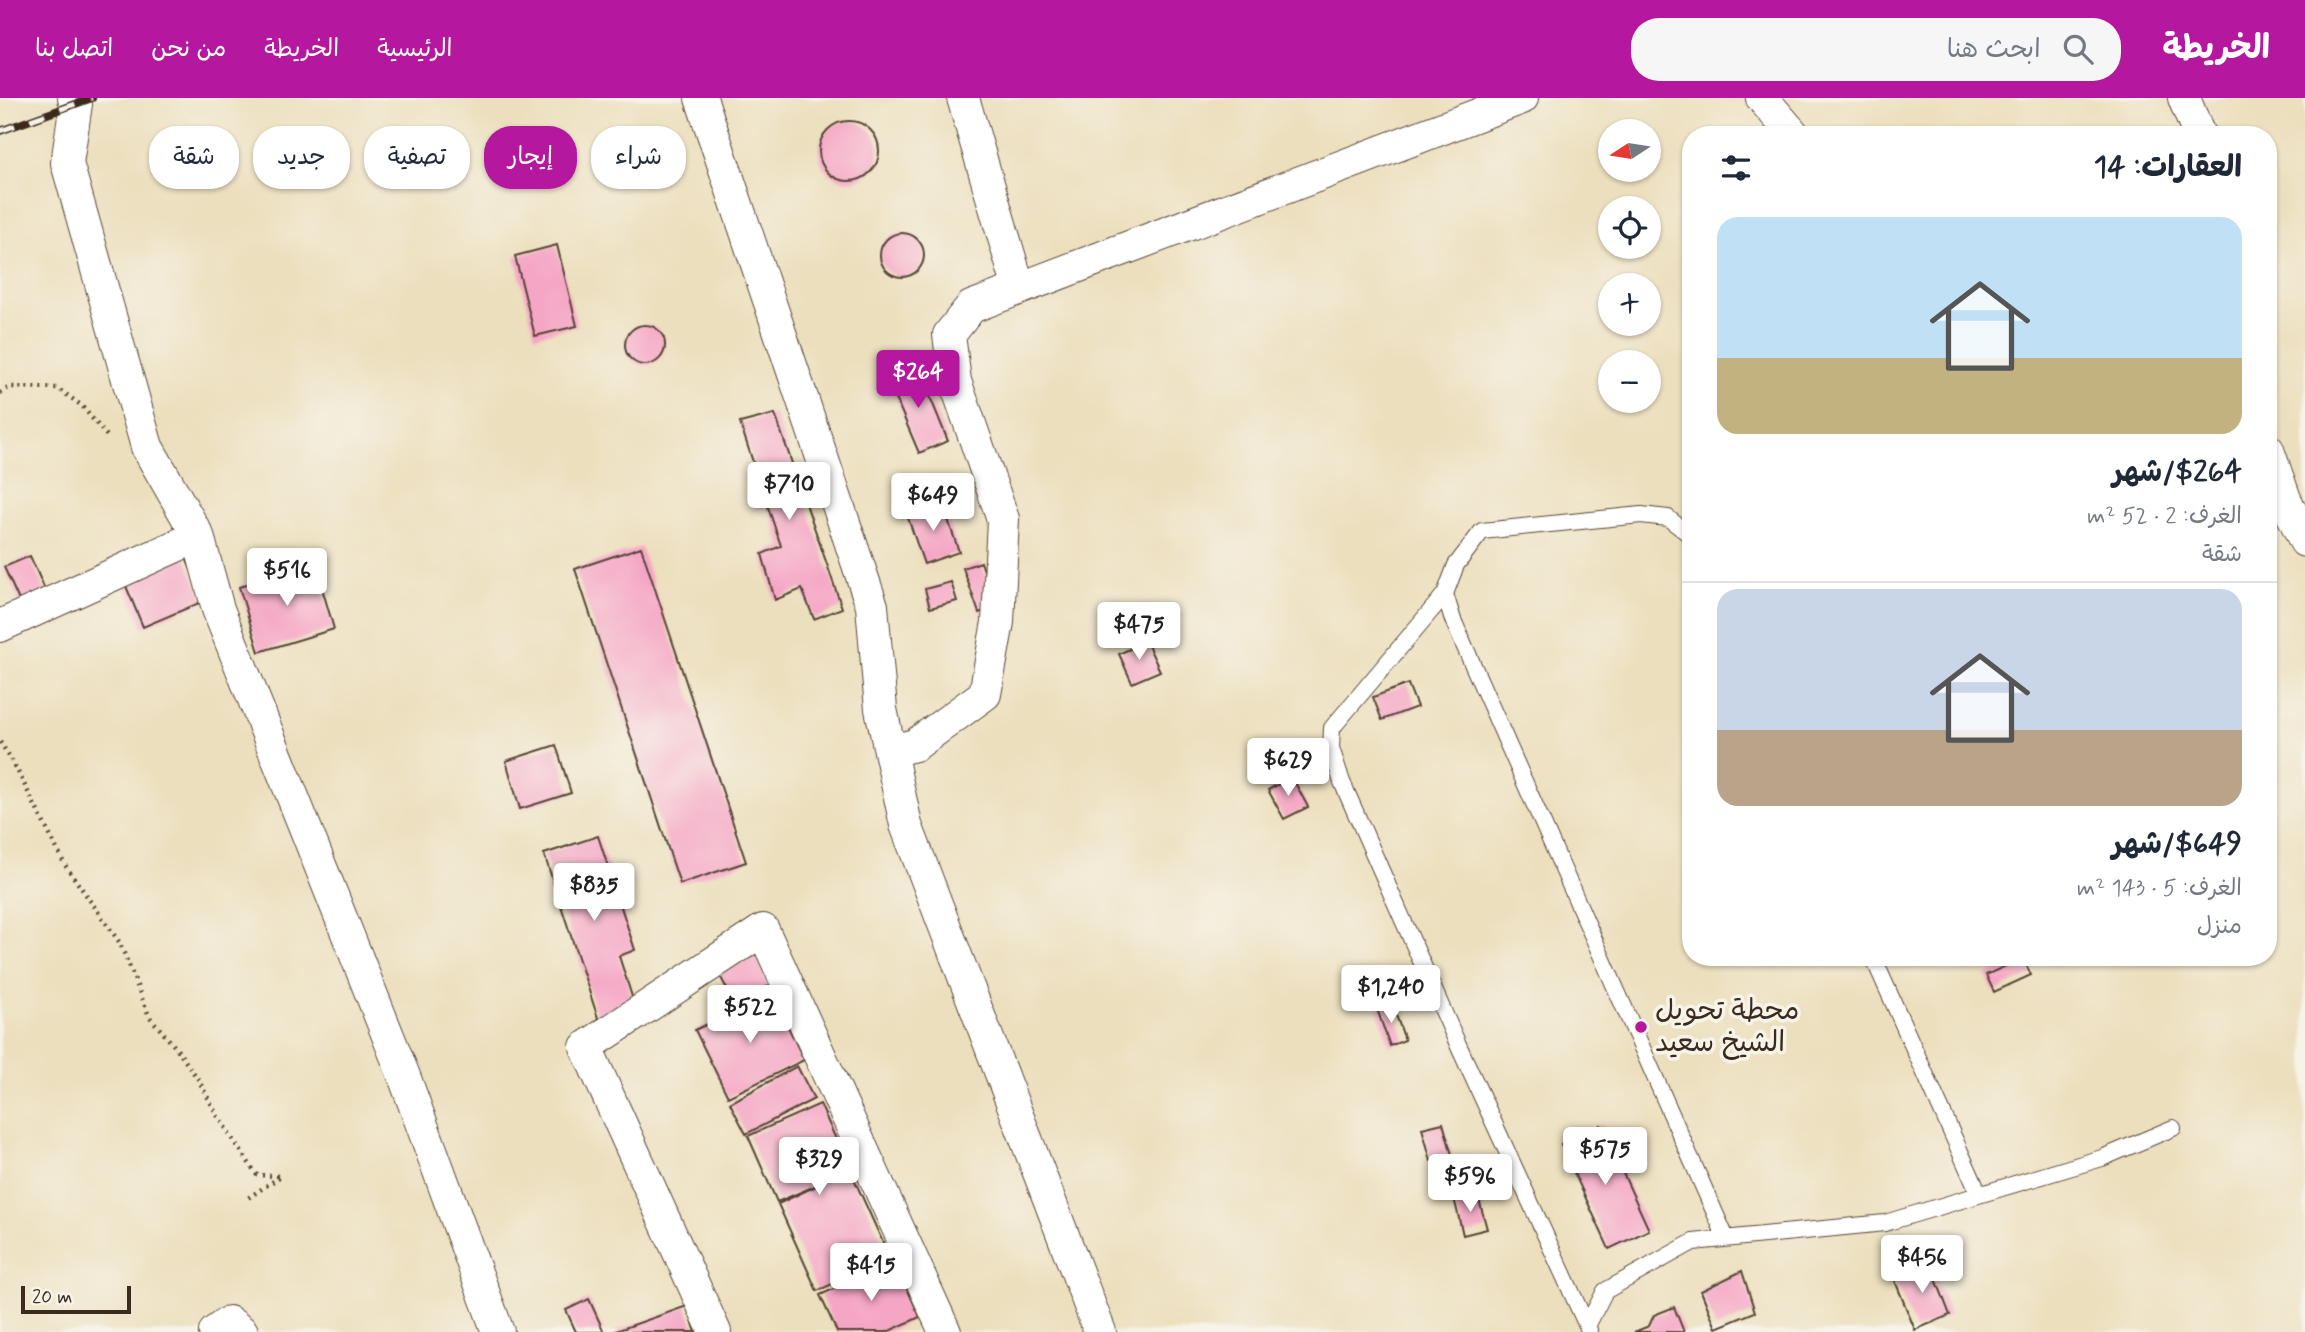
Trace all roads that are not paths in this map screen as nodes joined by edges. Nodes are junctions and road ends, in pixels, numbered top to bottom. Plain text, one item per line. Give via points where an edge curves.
1 (702, 98) edge
2 (963, 98) edge
3 (1522, 98) edge
4 (1762, 98) edge
5 (2184, 98) edge
6 (75, 100) edge
7 (1786, 126) edge
8 (2195, 126) edge
9 (1019, 289) junction
10 (2277, 476) edge
11 (1682, 529) edge
12 (198, 536) junction
13 (2305, 541) edge
14 (1445, 594) junction
15 (0, 626) edge
16 (890, 751) junction
17 (1877, 966) edge
18 (2173, 1128) dead end
19 (1979, 1194) junction
20 (1726, 1238) junction
21 (1588, 1329) edge
22 (215, 1332) edge
23 (242, 1332) edge
24 (498, 1332) edge
25 (715, 1332) edge
26 (944, 1332) edge
27 (1100, 1332) edge

1 - 16 street via 872,606 881,709
2 - 9 street
3 - 9 street
4 - 7 street
5 - 8 street
6 - 12 street via 67,163 147,447
9 - 16 street via 971,307 949,335 955,381 1003,519 998,622 985,694 915,746
10 - 13 street
11 - 14 lane via 1668,518 1641,515 1482,531 1456,565
12 - 15 street
12 - 24 street via 218,609 404,1076
14 - 20 lane
14 - 21 lane via 1332,728 1331,748 1342,782
16 - 27 street via 906,825
17 - 19 lane
18 - 19 lane via 2102,1158
19 - 20 lane via 1885,1223
20 - 21 lane via 1693,1242 1605,1291
22 - 23 street via 229,1322
25 - 26 street via 586,1047 763,930

